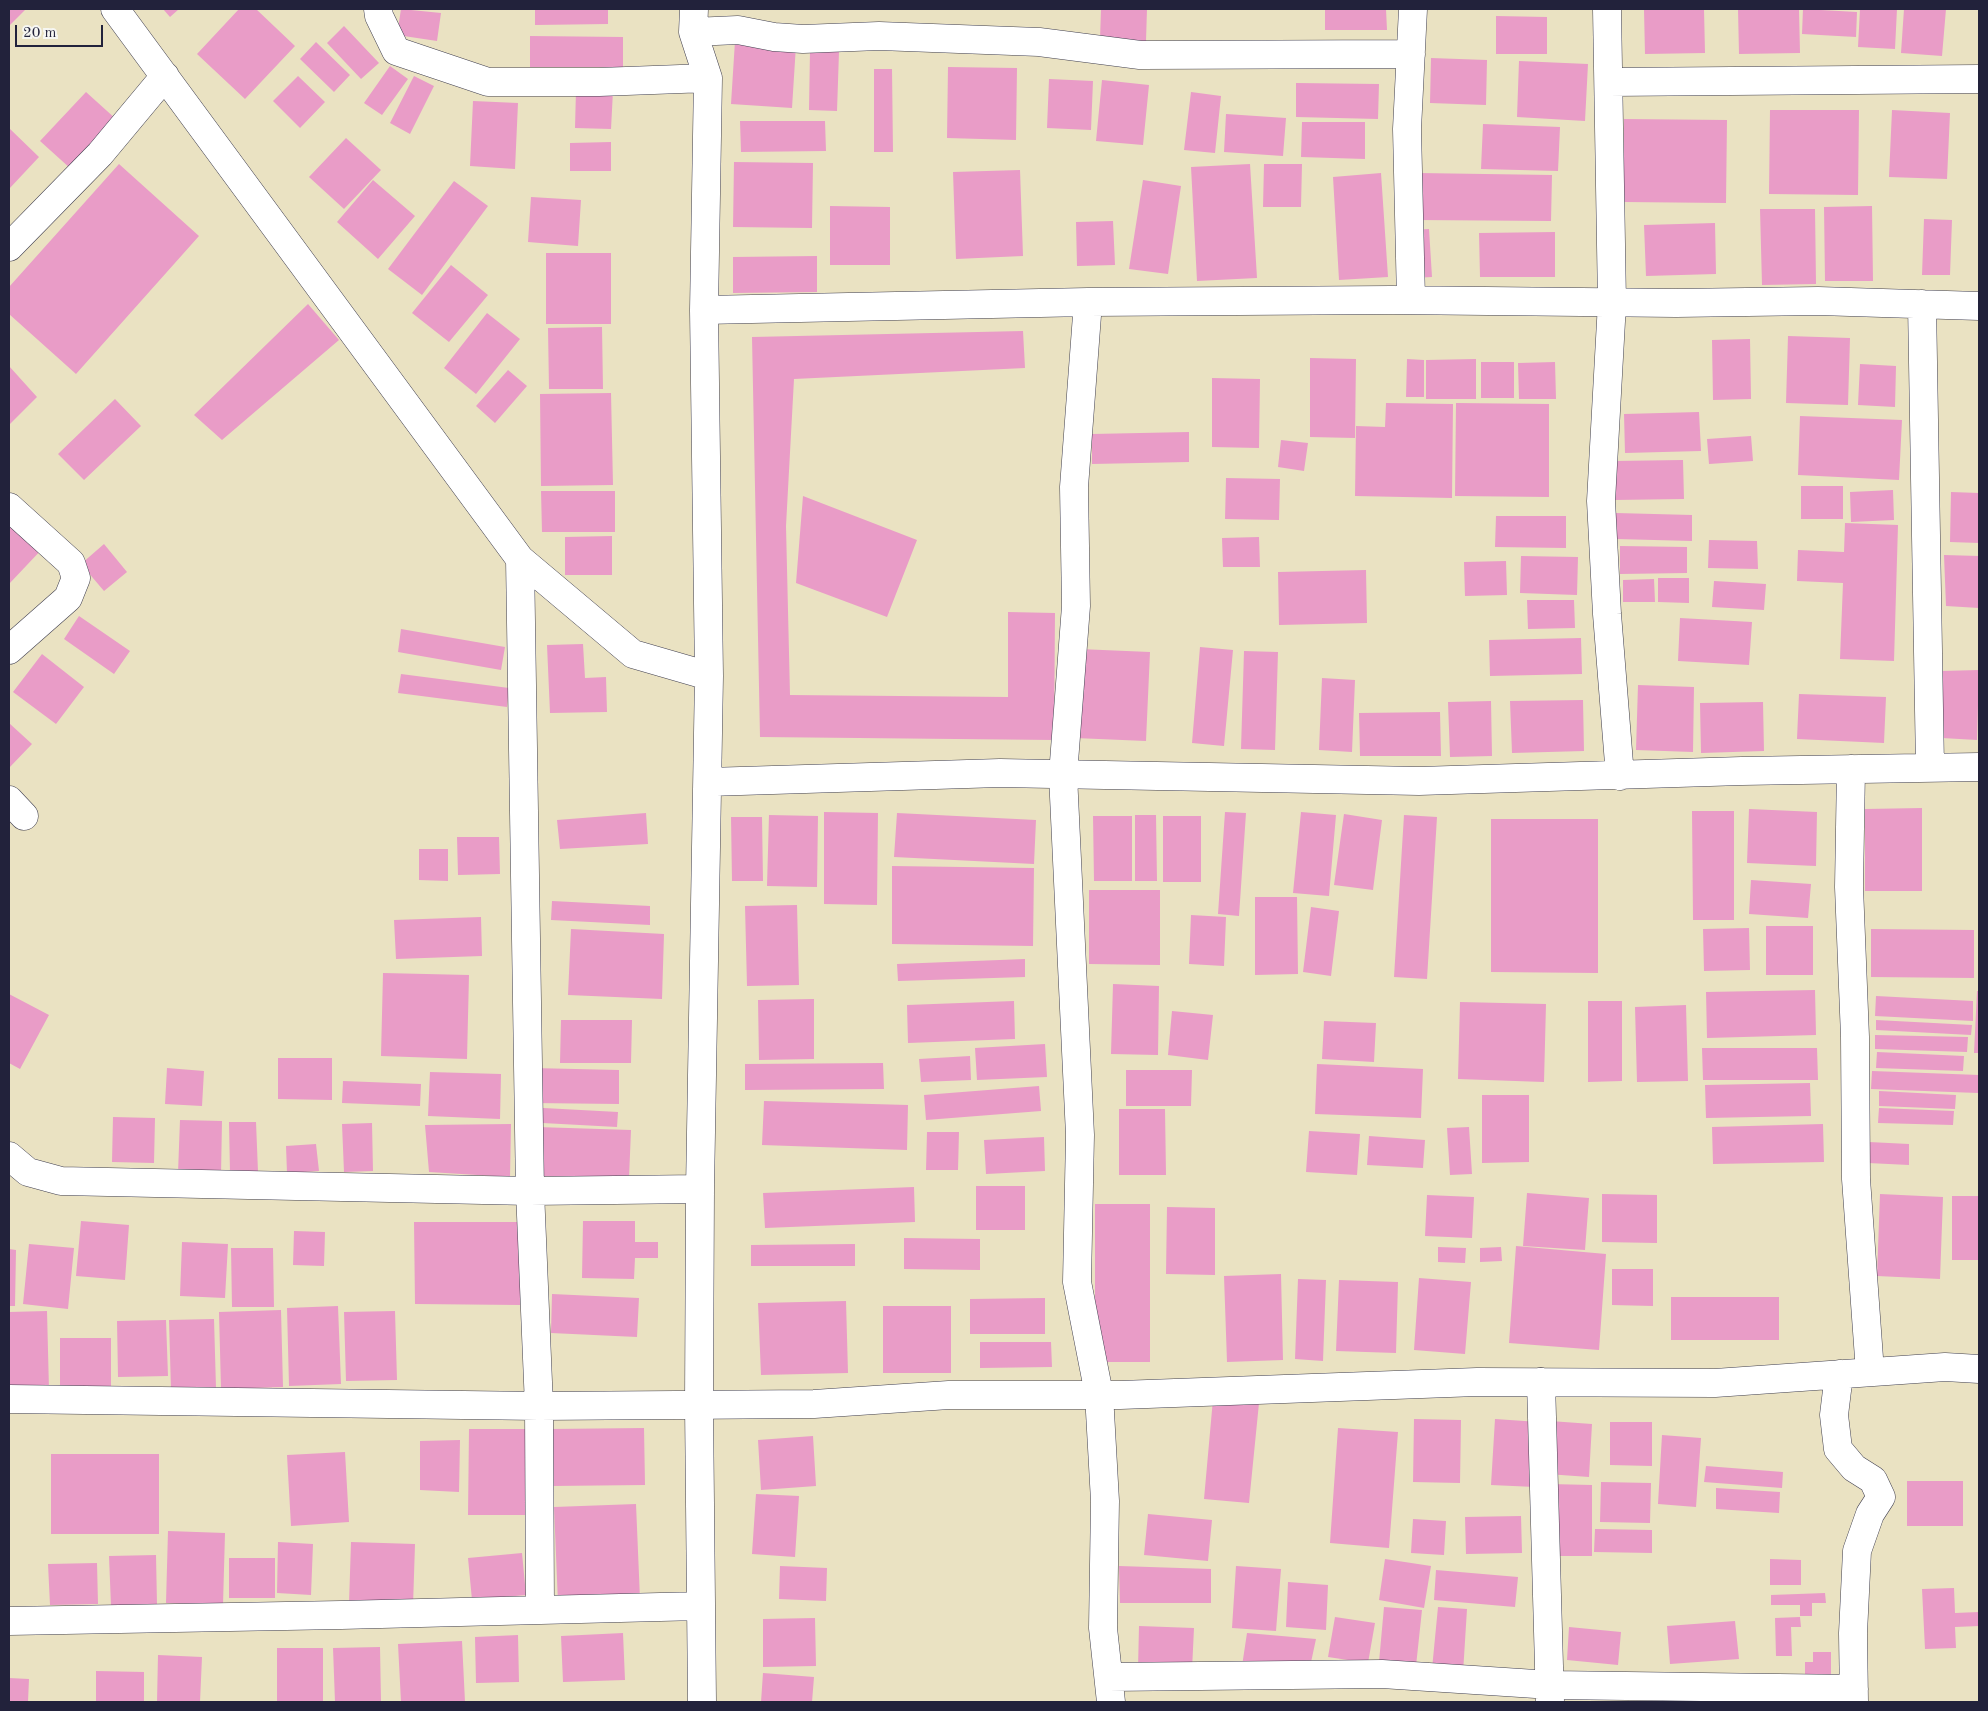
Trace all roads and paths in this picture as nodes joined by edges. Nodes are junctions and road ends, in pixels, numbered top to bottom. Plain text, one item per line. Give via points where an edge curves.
1 (115, 9) edge
2 (378, 9) edge
3 (1413, 9) edge
4 (1607, 9) edge
5 (694, 20) edge
6 (1411, 54) junction
7 (165, 76) junction
8 (708, 78) junction
9 (1979, 79) edge
10 (1608, 82) junction
11 (9, 247) edge
12 (1411, 300) junction
13 (1088, 302) junction
14 (1612, 302) junction
15 (1922, 304) junction
16 (1979, 306) edge
17 (704, 310) junction
18 (9, 506) edge
19 (520, 559) junction
20 (9, 650) edge
21 (709, 676) junction
22 (1930, 767) junction
23 (1979, 767) edge
24 (1851, 769) junction
25 (1063, 775) junction
26 (1620, 776) junction
27 (708, 782) junction
28 (9, 1156) edge
29 (700, 1189) junction
30 (530, 1191) junction
31 (1979, 1369) edge
32 (1870, 1372) junction
33 (1839, 1374) junction
34 (1541, 1382) junction
35 (1098, 1394) junction
36 (9, 1399) edge
37 (699, 1405) junction
38 (539, 1406) junction
39 (700, 1606) junction
40 (540, 1610) junction
41 (9, 1621) edge
42 (1110, 1690) edge
43 (1550, 1694) edge
44 (1854, 1696) edge
45 (702, 1702) edge

1 - 7 street
2 - 8 street via 396,51 488,82
3 - 6 street
4 - 10 street
5 - 6 street via 774,37 879,36 1039,42 1140,56
5 - 8 street
6 - 12 street via 1407,129
7 - 11 street via 100,154
7 - 19 street
8 - 17 street
9 - 10 street
10 - 14 street
12 - 13 street
12 - 14 street
13 - 17 street
13 - 25 street via 1074,486 1076,606
14 - 15 street
14 - 26 street via 1601,501
15 - 16 street
15 - 22 street
17 - 21 street
18 - 20 street via 71,564 76,578 68,598
19 - 21 street via 633,654
19 - 30 street
21 - 27 street
22 - 23 street
22 - 24 street
24 - 26 street
24 - 32 street via 1849,887 1856,1179
25 - 26 street via 1419,781
25 - 27 street via 1000,773
25 - 35 street via 1080,1135 1077,1282
27 - 29 street
28 - 30 street via 28,1172 61,1181
29 - 30 street
29 - 37 street
30 - 38 street
31 - 32 street via 1945,1367
32 - 33 street
33 - 34 street via 1715,1383
33 - 44 street via 1834,1415 1838,1449 1854,1468 1873,1480 1881,1497 1870,1514 1857,1551
34 - 35 street via 1448,1382
34 - 43 street
35 - 37 street via 948,1395 814,1404
35 - 42 street via 1105,1501 1103,1628
36 - 38 street
37 - 38 street
37 - 39 street
38 - 40 street
39 - 40 street
39 - 45 street
40 - 41 street
42 - 43 street via 1382,1674
43 - 44 street

